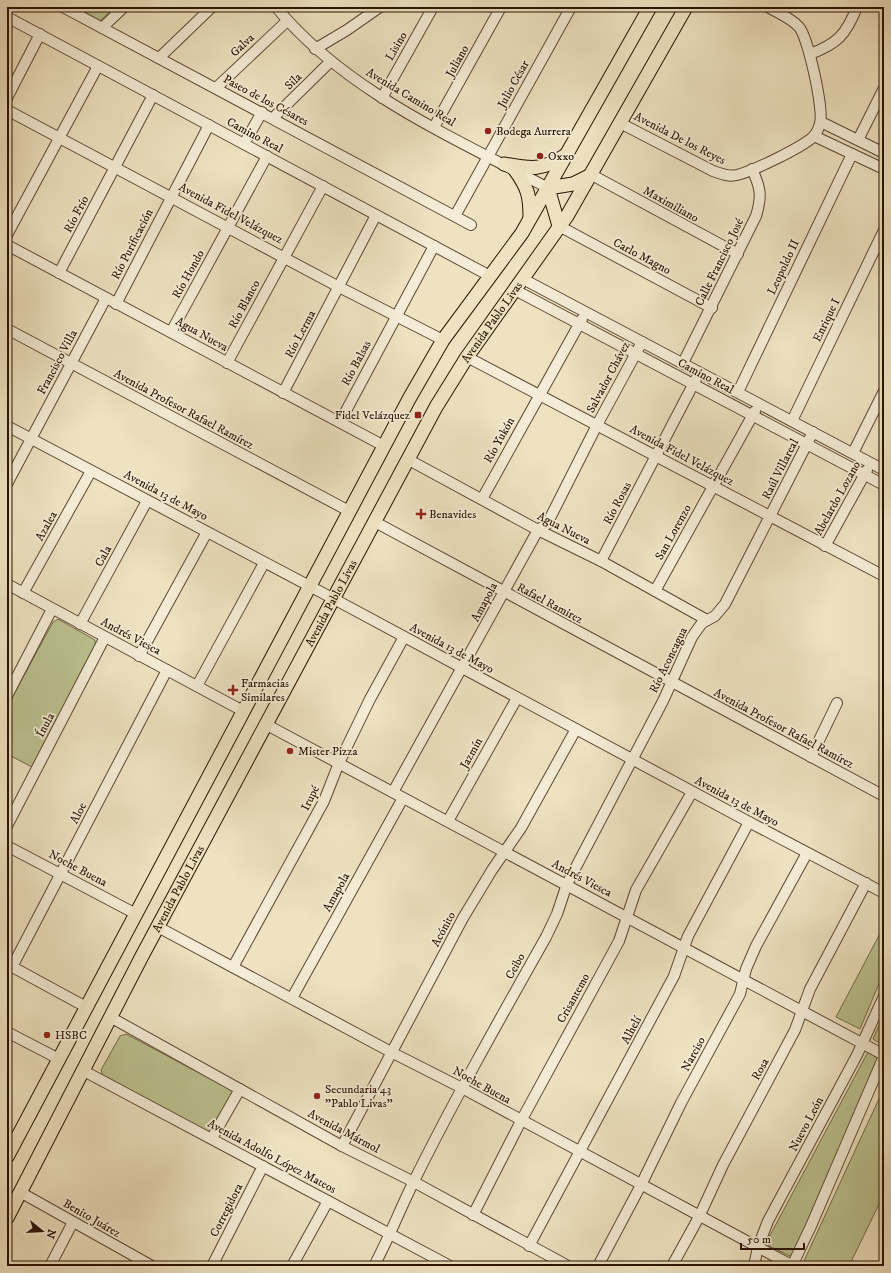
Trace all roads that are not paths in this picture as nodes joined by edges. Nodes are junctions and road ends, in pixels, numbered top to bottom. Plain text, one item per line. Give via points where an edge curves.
1 (63, 7) edge
2 (124, 7) edge
3 (212, 7) edge
4 (276, 7) edge
5 (380, 7) edge
6 (433, 7) edge
7 (502, 7) edge
8 (571, 7) edge
9 (650, 7) edge
10 (686, 7) edge
11 (768, 7) edge
12 (857, 7) edge
13 (7, 17) edge
14 (287, 21) junction
15 (102, 28) junction
16 (40, 34) junction
17 (315, 48) junction
18 (810, 54) junction
19 (159, 58) junction
20 (330, 62) junction
21 (98, 66) junction
22 (216, 88) junction
23 (884, 88) edge
24 (153, 95) junction
25 (7, 98) edge
26 (382, 98) junction
27 (7, 110) edge
28 (262, 112) junction
29 (273, 118) junction
30 (620, 122) junction
31 (821, 122) junction
32 (209, 125) junction
33 (434, 127) junction
34 (814, 136) junction
35 (60, 137) junction
36 (858, 140) junction
37 (244, 144) junction
38 (884, 153) edge
39 (852, 154) junction
40 (267, 156) junction
41 (488, 156) junction
42 (566, 156) junction
43 (115, 167) junction
44 (509, 167) junction
45 (752, 169) junction
46 (884, 169) edge
47 (592, 175) junction
48 (323, 186) junction
49 (548, 188) junction
50 (171, 196) junction
51 (376, 215) junction
52 (455, 216) junction
53 (530, 219) junction
54 (471, 226) dead end
55 (559, 226) junction
56 (228, 227) junction
57 (884, 230) edge
58 (7, 235) edge
59 (7, 245) edge
60 (434, 246) junction
61 (738, 254) junction
62 (284, 256) junction
63 (59, 273) junction
64 (490, 276) junction
65 (523, 279) junction
66 (339, 287) junction
67 (515, 290) junction
68 (106, 298) junction
69 (116, 304) junction
70 (712, 308) junction
71 (586, 313) junction
72 (396, 316) junction
73 (579, 324) junction
74 (7, 330) edge
75 (171, 332) junction
76 (443, 340) junction
77 (642, 342) junction
78 (635, 354) junction
79 (467, 357) junction
80 (227, 363) junction
81 (683, 363) junction
82 (71, 364) junction
83 (700, 372) junction
84 (693, 384) junction
85 (884, 391) edge
86 (738, 392) junction
87 (283, 393) junction
88 (539, 394) junction
89 (759, 404) junction
90 (752, 415) junction
91 (792, 421) junction
92 (340, 422) junction
93 (597, 425) junction
94 (7, 426) edge
95 (813, 432) junction
96 (31, 439) junction
97 (807, 445) junction
98 (384, 446) junction
99 (853, 453) junction
100 (656, 456) junction
101 (409, 460) junction
102 (871, 463) junction
103 (884, 470) edge
104 (91, 471) junction
105 (865, 475) junction
106 (7, 484) edge
107 (884, 485) edge
108 (713, 486) junction
109 (482, 499) junction
110 (147, 500) junction
111 (349, 511) junction
112 (770, 517) junction
113 (375, 522) junction
114 (538, 530) junction
115 (207, 532) junction
116 (825, 546) junction
117 (601, 561) junction
118 (264, 563) junction
119 (884, 576) edge
120 (7, 584) edge
121 (309, 586) junction
122 (655, 591) junction
123 (504, 592) junction
124 (23, 593) junction
125 (334, 599) junction
126 (52, 609) junction
127 (707, 620) junction
128 (80, 624) junction
129 (105, 637) junction
130 (404, 637) junction
131 (139, 656) junction
132 (462, 669) junction
133 (166, 670) junction
134 (671, 683) junction
135 (197, 686) junction
136 (7, 696) edge
137 (517, 698) junction
138 (837, 703) dead end
139 (243, 711) junction
140 (267, 724) junction
141 (576, 730) junction
142 (811, 757) junction
143 (632, 759) junction
144 (339, 763) junction
145 (393, 792) junction
146 (692, 792) junction
147 (884, 796) edge
148 (403, 798) junction
149 (448, 821) junction
150 (749, 822) junction
151 (7, 826) edge
152 (7, 846) edge
153 (505, 852) junction
154 (807, 853) junction
155 (60, 874) junction
156 (866, 883) junction
157 (566, 884) junction
158 (884, 893) edge
159 (136, 914) junction
160 (628, 917) junction
161 (158, 927) junction
162 (684, 947) junction
163 (9, 966) edge
164 (233, 967) junction
165 (743, 979) junction
166 (884, 996) edge
167 (292, 998) junction
168 (86, 1007) junction
169 (802, 1010) junction
170 (110, 1017) junction
171 (7, 1032) edge
172 (863, 1043) junction
173 (391, 1052) junction
174 (884, 1055) edge
175 (58, 1059) junction
176 (82, 1070) junction
177 (462, 1088) junction
178 (240, 1089) junction
179 (521, 1121) junction
180 (212, 1138) junction
181 (342, 1146) junction
182 (580, 1152) junction
183 (7, 1157) edge
184 (263, 1166) junction
185 (414, 1182) junction
186 (641, 1185) junction
187 (20, 1192) junction
188 (328, 1201) junction
189 (473, 1215) junction
190 (699, 1216) junction
191 (7, 1218) edge
192 (73, 1222) junction
193 (391, 1234) junction
194 (529, 1246) junction
195 (758, 1248) junction
196 (136, 1263) edge
197 (50, 1266) edge
198 (152, 1266) edge
199 (212, 1266) edge
200 (292, 1266) edge
201 (374, 1266) edge
202 (450, 1266) edge
203 (568, 1266) edge
204 (598, 1266) edge
205 (672, 1266) edge
206 (754, 1266) edge
207 (792, 1266) edge

1 - 15 street, Paseo de los Césares
2 - 15 street
3 - 19 street
4 - 14 street, Avenida Camino Real
5 - 17 street
6 - 26 street, Lisino
7 - 33 street, Juliano
8 - 41 street, Julio César
9 - 42 main road
10 - 30 main road, Avenida Pablo Livas
11 - 18 street via 799,27
12 - 18 street via 849,25 836,42
13 - 16 street, Camino Real
14 - 17 street, Avenida Camino Real
14 - 22 street, Galva
15 - 19 street, Paseo de los Césares
16 - 21 street, Camino Real
16 - 25 street
17 - 20 street, Avenida Camino Real
18 - 31 street
19 - 22 street, Paseo de los Césares
20 - 26 street, Avenida Camino Real
20 - 29 street, Sila
21 - 24 street, Camino Real
21 - 35 street
22 - 28 street, Paseo de los Césares
23 - 36 street
24 - 32 street, Camino Real
24 - 43 street, Río Frío
26 - 33 street, Avenida Camino Real
27 - 35 street, Avenida Fidel Velázquez
28 - 29 street, Paseo de los Césares
28 - 37 street
29 - 52 street, Paseo de los Césares
30 - 45 street, Avenida De los Reyes via 726,176
30 - 47 main road, Avenida Pablo Livas
31 - 34 street
31 - 36 street
32 - 37 street, Camino Real
32 - 50 street, Río Purificación
33 - 41 street, Avenida Camino Real
34 - 39 street
34 - 45 street, Avenida De los Reyes
35 - 43 street, Avenida Fidel Velázquez
35 - 58 street
36 - 38 street
37 - 40 street, Camino Real
39 - 46 street
39 - 86 street, Leopoldo II
40 - 48 street, Camino Real
40 - 56 street, Río Hondo
41 - 44 street, Avenida Camino Real
41 - 52 street, Julio César
42 - 44 main road via 539,168
42 - 49 main road
43 - 50 street, Avenida Fidel Velázquez
43 - 63 street, Río Frío
44 - 49 street, Avenida Camino Real
44 - 53 main road via 524,182 528,193
45 - 61 street, Calle Francisco José via 759,184 760,203
47 - 49 main road via 572,184
47 - 55 main road, Avenida Pablo Livas
47 - 61 street, Maximiliano
48 - 51 street, Camino Real
48 - 62 street, Río Blanco
49 - 53 main road
49 - 55 main road
50 - 56 street, Avenida Fidel Velázquez
50 - 69 street, Río Purificación
51 - 60 street, Camino Real
51 - 66 street, Río Lerma
52 - 54 street, Paseo de los Césares
53 - 64 main road
55 - 65 main road, Avenida Pablo Livas
55 - 70 street, Carlo Magno
56 - 62 street, Avenida Fidel Velázquez
56 - 75 street, Río Hondo
57 - 91 street, Enrique I
59 - 63 street, Agua Nueva
60 - 64 street, Camino Real
60 - 72 street, Río Balsas
61 - 70 street, Calle Francisco José
62 - 66 street, Avenida Fidel Velázquez
62 - 80 street, Río Blanco
63 - 68 street, Agua Nueva
64 - 76 main road
65 - 67 main road, Avenida Pablo Livas
65 - 71 street, Camino Real
66 - 72 street, Avenida Fidel Velázquez
66 - 87 street, Río Lerma
67 - 73 street, Camino Real
67 - 79 main road, Avenida Pablo Livas
68 - 69 street, Agua Nueva
68 - 82 street, Francisco Villa
69 - 75 street, Agua Nueva
70 - 81 street, Calle Francisco José
71 - 73 street, Río Yukón
71 - 77 street, Camino Real
72 - 76 street, Avenida Fidel Velázquez
72 - 92 street, Río Balsas
73 - 78 street, Camino Real
73 - 88 street, Río Yukón
74 - 82 street, Avenida Profesor Rafael Ramírez
75 - 80 street, Agua Nueva
76 - 98 main road
77 - 78 street, Salvador Chávez
77 - 81 street, Camino Real
78 - 84 street, Camino Real
78 - 93 street, Salvador Chávez
79 - 88 street, Avenida Fidel Velázquez
79 - 101 main road, Avenida Pablo Livas via 436,407
80 - 87 street, Agua Nueva
81 - 83 street, Camino Real
82 - 96 street, Francisco Villa
82 - 111 street, Avenida Profesor Rafael Ramírez
83 - 84 street, Río Rosas
83 - 86 street, Camino Real
84 - 90 street, Camino Real
84 - 100 street, Río Rosas
85 - 99 street
86 - 89 street, Camino Real
87 - 92 street, Agua Nueva
88 - 93 street, Avenida Fidel Velázquez
88 - 109 street, Río Yukón
89 - 90 street, San Lorenzo
89 - 91 street, Camino Real
90 - 97 street, Camino Real
90 - 108 street, San Lorenzo
91 - 95 street, Camino Real
92 - 98 street, Agua Nueva
93 - 100 street, Avenida Fidel Velázquez
93 - 114 street, Amapola via 547,524
94 - 96 street, Avenida 13 de Mayo
95 - 97 street, Raúl Villareal
95 - 99 street, Camino Real
96 - 104 street, Avenida 13 de Mayo
96 - 106 street, Francisco Villa
97 - 105 street, Camino Real
97 - 112 street, Raúl Villareal
98 - 111 main road
99 - 102 street, Camino Real
100 - 108 street, Avenida Fidel Velázquez
100 - 117 street, Río Rosas
101 - 109 street, Agua Nueva
101 - 113 main road, Avenida Pablo Livas
102 - 103 street, Camino Real
102 - 105 street, Abelardo Lozano
104 - 110 street, Avenida 13 de Mayo
104 - 124 street, Azalea
105 - 107 street, Camino Real
105 - 116 street, Abelardo Lozano
108 - 112 street, Avenida Fidel Velázquez
108 - 122 street, San Lorenzo
109 - 114 street, Agua Nueva
110 - 115 street, Avenida 13 de Mayo
110 - 128 street, Cala
111 - 121 main road
112 - 116 street, Avenida Fidel Velázquez
112 - 127 street, Río Aconcagua via 725,604 715,616
113 - 123 street, Rafael Ramirez
113 - 125 main road, Avenida Pablo Livas
114 - 117 street, Agua Nueva
114 - 123 street, Amapola
115 - 118 street, Avenida 13 de Mayo
115 - 131 street
116 - 119 street, Avenida Fidel Velázquez
117 - 122 street, Agua Nueva
118 - 121 street, Avenida 13 de Mayo
118 - 135 street
120 - 124 street, Andrés Viesca
121 - 125 street, Avenida 13 de Mayo
121 - 139 main road
122 - 127 street, Agua Nueva
123 - 132 street, Amapola
123 - 134 street, Rafael Ramirez
124 - 126 street, Andrés Viesca
125 - 130 street, Avenida 13 de Mayo
125 - 140 main road, Avenida Pablo Livas
126 - 128 street, Andrés Viesca
126 - 136 street
127 - 134 street, Río Aconcagua via 692,637
128 - 129 street, Andrés Viesca
129 - 131 street, Andrés Viesca
129 - 151 street, Ínula
130 - 132 street, Avenida 13 de Mayo
130 - 144 street, Irupé
131 - 133 street, Andrés Viesca
132 - 137 street, Avenida 13 de Mayo
132 - 145 street, Amapola
133 - 135 street, Andrés Viesca
133 - 155 street, Aloe
134 - 142 street, Avenida Profesor Rafael Ramírez
134 - 143 street, Río Aconcagua
135 - 139 street, Andrés Viesca
137 - 141 street, Avenida 13 de Mayo
137 - 149 street, Jazmín
138 - 142 street
139 - 159 main road
140 - 144 street, Andrés Viesca
140 - 161 main road, Avenida Pablo Livas
141 - 143 street, Avenida 13 de Mayo
141 - 153 street, Acónito
142 - 147 street, Avenida Profesor Rafael Ramírez
143 - 146 street, Avenida 13 de Mayo
143 - 157 street, Ceibo
144 - 145 street, Andrés Viesca
144 - 164 street, Irupé via 324,801
145 - 148 street, Andrés Viesca
146 - 150 street, Avenida 13 de Mayo
146 - 160 street, Crisantemo via 636,890
148 - 149 street, Andrés Viesca
148 - 167 street, Amapola
149 - 153 street, Andrés Viesca
150 - 154 street, Avenida 13 de Mayo
150 - 162 street, Alhelí
152 - 155 street, Noche Buena
153 - 157 street, Andrés Viesca
153 - 173 street, Acónito via 464,918
154 - 156 street, Avenida 13 de Mayo
154 - 165 street, Narciso via 756,946
155 - 159 street, Noche Buena
155 - 163 street, Aloe
156 - 158 street, Avenida 13 de Mayo
156 - 169 street, Rosa via 810,989
157 - 160 street, Andrés Viesca
157 - 177 street, Ceibo via 557,914 546,937
159 - 168 main road
160 - 162 street, Andrés Viesca
160 - 179 street, Crisantemo via 616,947
161 - 164 street, Noche Buena
161 - 170 main road, Avenida Pablo Livas
162 - 165 street, Andrés Viesca
162 - 182 street, Alhelí via 674,976
163 - 168 street
164 - 167 street, Noche Buena
165 - 169 street, Andrés Viesca
165 - 186 street, Narciso via 740,994 681,1103
166 - 172 street, Nuevo León
167 - 173 street, Noche Buena
168 - 175 main road
169 - 172 street, Andrés Viesca
169 - 190 street, Rosa via 796,1030 722,1165
170 - 176 main road, Avenida Pablo Livas
170 - 178 street, Avenida Mármol
171 - 175 street
172 - 174 street, Andrés Viesca
172 - 195 street, Nuevo León via 768,1221
173 - 177 street, Noche Buena
173 - 181 street, Acónito
174 - 207 street
175 - 183 main road
176 - 180 street, Avenida Adolfo López Mateos
176 - 187 main road, Avenida Pablo Livas
177 - 179 street, Noche Buena
177 - 185 street, Ceibo
178 - 180 street
178 - 181 street, Avenida Mármol
179 - 182 street, Noche Buena
179 - 189 street, Crisantemo
180 - 184 street, Avenida Adolfo López Mateos
181 - 185 street, Avenida Mármol
182 - 186 street, Noche Buena
182 - 194 street, Alhelí
184 - 188 street, Avenida Adolfo López Mateos
184 - 199 street, Corregidora
185 - 189 street, Avenida Mármol
185 - 193 street, Ceibo
186 - 190 street, Noche Buena
186 - 204 street, Narciso
187 - 191 main road, Avenida Pablo Livas
187 - 192 street, Benito Juárez
188 - 193 street, Avenida Adolfo López Mateos
188 - 200 street
189 - 194 street, Avenida Mármol
190 - 195 street, Noche Buena
190 - 205 street, Rosa
192 - 196 street, Benito Juárez
192 - 197 street
193 - 201 street, Ceibo
193 - 202 street, Avenida Adolfo López Mateos
194 - 203 street, Avenida Mármol
195 - 206 street, Nuevo León
195 - 207 street, Noche Buena
196 - 198 street, Benito Juárez

